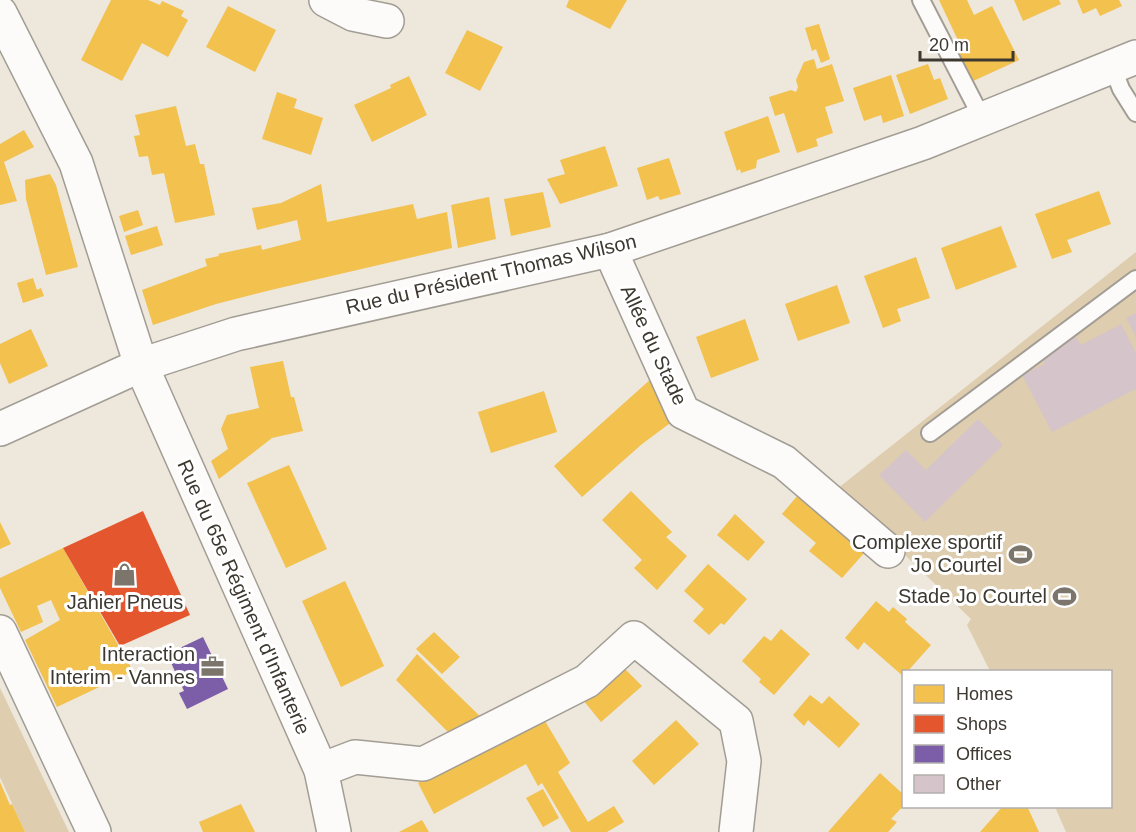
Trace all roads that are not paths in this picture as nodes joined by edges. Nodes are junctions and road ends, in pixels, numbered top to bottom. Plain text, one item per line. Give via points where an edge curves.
1 (326, 0) edge
2 (921, 0) edge
3 (0, 13) edge
4 (387, 21) dead end
5 (1124, 61) edge
6 (1136, 114) edge
7 (983, 120) junction
8 (610, 250) junction
9 (1136, 279) edge
10 (141, 365) junction
11 (0, 429) edge
12 (930, 433) dead end
13 (888, 551) dead end
14 (0, 632) edge
15 (321, 770) junction
16 (94, 832) edge
17 (334, 832) edge
18 (736, 832) edge

1 - 4 street via 353,14
2 - 7 lane
3 - 10 street, Rue du 65e Régiment d'Infanterie via 76,163
5 - 6 lane via 1121,89
5 - 7 street, Rue du Président Thomas Wilson
7 - 8 street, Rue du Président Thomas Wilson
8 - 10 street, Rue du Président Thomas Wilson via 256,328
8 - 13 street, Allée du Stade via 683,412 784,462
9 - 12 lane
10 - 11 street, Rue du Président Thomas Wilson
10 - 15 street, Rue du 65e Régiment d'Infanterie
14 - 16 street
15 - 17 street, Rue du 65e Régiment d'Infanterie
15 - 18 street via 355,757 423,764 587,681 634,638 736,721 744,761

